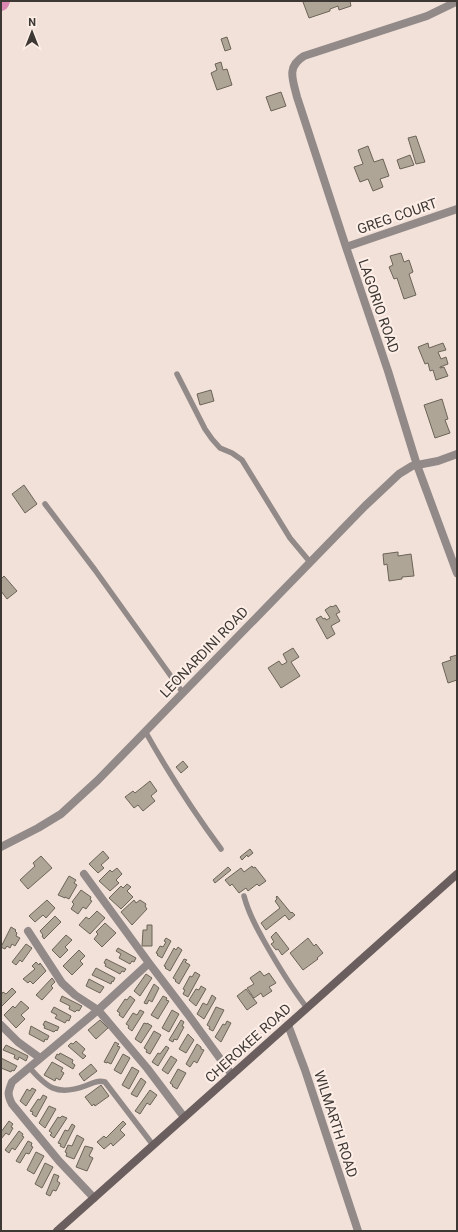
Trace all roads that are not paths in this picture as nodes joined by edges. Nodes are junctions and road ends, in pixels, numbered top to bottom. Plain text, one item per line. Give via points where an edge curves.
1 (456, 2) dead end
2 (457, 209) edge
3 (346, 248) junction
4 (177, 374) dead end
5 (457, 454) edge
6 (417, 465) junction
7 (45, 504) dead end
8 (310, 562) junction
9 (457, 573) edge
10 (182, 693) junction
11 (145, 731) junction
12 (1, 847) edge
13 (221, 849) dead end
14 (84, 874) dead end
15 (457, 874) edge
16 (244, 896) dead end
17 (28, 931) dead end
18 (149, 963) junction
19 (308, 1008) junction
20 (98, 1010) junction
21 (1, 1024) edge
22 (288, 1025) junction
23 (40, 1058) junction
24 (29, 1067) junction
25 (232, 1075) junction
26 (184, 1117) junction
27 (153, 1145) junction
28 (94, 1198) junction
29 (57, 1231) edge
30 (358, 1231) edge

1 - 3 street, LAGORIO ROAD via 427,16 310,54 297,61 292,69 297,97
2 - 3 street, GREG COURT
3 - 6 street, LAGORIO ROAD
4 - 8 lane via 204,429 220,448 242,460 290,538
5 - 6 street, LEONARDINI ROAD
6 - 8 street, LEONARDINI ROAD via 399,474
6 - 9 street, LAGORIO ROAD
7 - 10 lane
8 - 10 street, LEONARDINI ROAD
10 - 11 street, LEONARDINI ROAD
11 - 12 street, LEONARDINI ROAD via 61,814
11 - 13 lane via 194,813
14 - 18 street
15 - 19 street, CHEROKEE ROAD
16 - 19 lane via 247,908 273,958
17 - 20 street via 62,983
18 - 20 street
18 - 25 street
19 - 22 street, CHEROKEE ROAD
20 - 23 street
20 - 26 street
21 - 23 street via 18,1042
22 - 25 street, CHEROKEE ROAD
22 - 30 street, WILMARTH ROAD
23 - 24 street
24 - 27 lane via 41,1081 59,1091 72,1090 98,1080 105,1082
24 - 28 street via 12,1082 8,1096 59,1161
25 - 26 street, CHEROKEE ROAD
26 - 27 street, CHEROKEE ROAD
27 - 28 street, CHEROKEE ROAD
28 - 29 street, CHEROKEE ROAD

